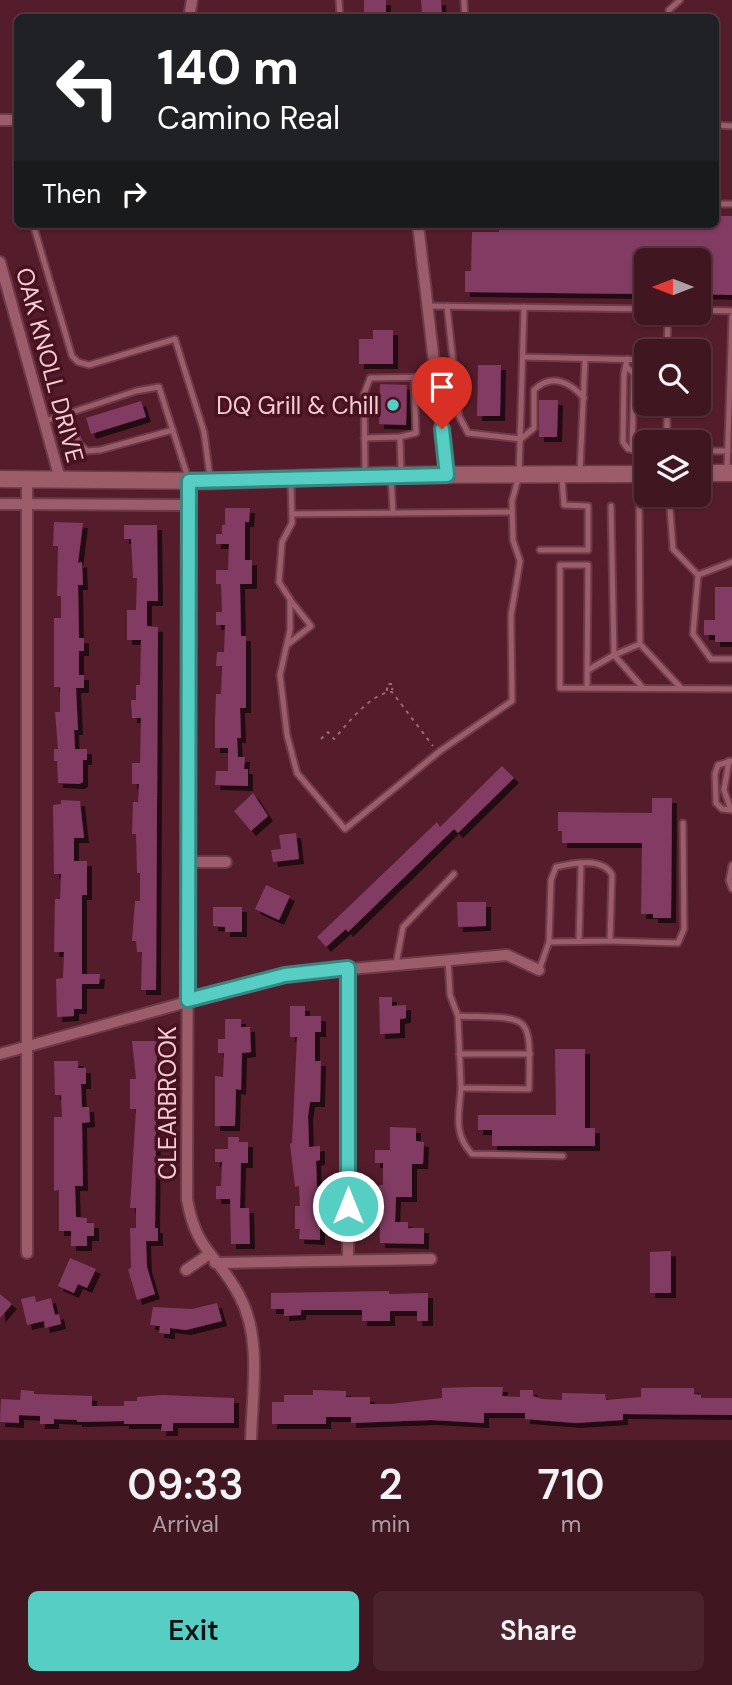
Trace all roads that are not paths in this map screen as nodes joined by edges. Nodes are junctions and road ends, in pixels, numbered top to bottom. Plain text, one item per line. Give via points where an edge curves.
1 (680, 0) edge
2 (669, 14) edge
3 (34, 228) edge
4 (418, 228) edge
5 (0, 262) edge
6 (428, 306) junction
7 (447, 306) junction
8 (524, 307) junction
9 (634, 309) edge
10 (711, 312) edge
11 (732, 314) edge
12 (523, 358) junction
13 (585, 359) junction
14 (627, 359) junction
15 (634, 359) edge
16 (414, 377) junction
17 (435, 377) junction
18 (584, 398) junction
19 (67, 414) junction
20 (46, 421) junction
21 (173, 430) junction
22 (400, 437) junction
23 (364, 438) junction
24 (521, 439) junction
25 (634, 450) edge
26 (711, 451) edge
27 (728, 451) junction
28 (711, 473) edge
29 (730, 473) edge
30 (634, 474) edge
31 (396, 475) junction
32 (447, 475) junction
33 (519, 475) junction
34 (562, 475) junction
35 (580, 475) junction
36 (365, 476) junction
37 (291, 477) junction
38 (0, 479) edge
39 (27, 479) junction
40 (60, 479) junction
41 (189, 481) junction
42 (211, 481) junction
43 (0, 504) edge
44 (27, 504) junction
45 (188, 505) junction
46 (611, 506) dead end
47 (642, 507) edge
48 (670, 507) edge
49 (512, 512) junction
50 (393, 513) junction
51 (292, 514) junction
52 (540, 550) dead end
53 (732, 562) edge
54 (698, 575) junction
55 (290, 599) junction
56 (640, 644) junction
57 (287, 645) junction
58 (614, 655) junction
59 (732, 659) edge
60 (588, 670) junction
61 (587, 688) junction
62 (643, 688) junction
63 (681, 688) junction
64 (732, 689) edge
65 (731, 761) edge
66 (732, 810) edge
67 (682, 823) dead end
68 (189, 862) junction
69 (226, 862) dead end
70 (581, 864) junction
71 (732, 865) edge
72 (454, 874) dead end
73 (732, 889) edge
74 (579, 941) junction
75 (610, 941) junction
76 (549, 942) junction
77 (448, 959) junction
78 (396, 964) junction
79 (348, 968) junction
80 (539, 970) joint
81 (188, 1000) junction
82 (458, 1016) junction
83 (26, 1046) junction
84 (0, 1054) edge
85 (530, 1054) junction
86 (459, 1055) junction
87 (461, 1088) junction
88 (563, 1156) dead end
89 (27, 1254) dead end
90 (212, 1259) junction
91 (348, 1259) junction
92 (431, 1259) dead end
93 (186, 1270) dead end
94 (251, 1440) edge

1 - 2 lane
3 - 42 lane via 72,356 78,362 89,365 175,338 204,432
4 - 6 street
5 - 20 street, OAK KNOLL DRIVE
6 - 7 lane
6 - 17 street
7 - 8 lane
7 - 24 lane via 459,416 468,433
8 - 9 lane
8 - 12 lane
10 - 11 lane
11 - 27 lane
12 - 13 lane
12 - 24 lane
13 - 14 lane
13 - 18 lane
14 - 15 lane
14 - 25 lane via 634,374
16 - 17 lane
16 - 22 lane via 416,433
16 - 23 lane via 370,378 364,394
17 - 32 street
18 - 24 lane via 573,384 541,383 534,390 534,428
18 - 35 lane
19 - 20 lane
19 - 21 lane via 79,444 87,451
19 - 21 lane via 159,387
20 - 40 street, OAK KNOLL DRIVE
21 - 41 lane
22 - 23 lane
22 - 31 lane
23 - 36 lane
24 - 33 lane
26 - 27 lane
27 - 29 lane
28 - 29 main road
30 - 35 main road
31 - 32 main road
31 - 36 main road
31 - 50 lane
32 - 33 main road
33 - 34 main road
33 - 49 lane
34 - 35 main road
34 - 52 lane via 564,505 588,506 588,550
36 - 37 main road
37 - 42 main road
37 - 51 lane
38 - 39 main road
39 - 40 main road
39 - 44 street
40 - 41 main road
41 - 42 main road
41 - 45 street, CLEARBROOK
43 - 44 street
44 - 45 street
44 - 83 street
45 - 68 street, CLEARBROOK
46 - 58 lane
47 - 56 lane
48 - 54 lane via 673,548
49 - 50 lane
49 - 57 lane via 513,540 520,561 511,615 512,701 438,753 345,829 297,773 280,675
50 - 51 lane
51 - 55 lane via 282,542 279,582
53 - 54 lane
54 - 59 lane via 693,634 711,659
55 - 57 lane
55 - 57 lane via 311,626
56 - 58 lane
56 - 63 lane
58 - 60 lane
58 - 62 lane
60 - 61 lane
60 - 61 lane via 588,565 560,565 560,688
61 - 62 lane
62 - 63 lane
63 - 64 lane
65 - 66 lane via 724,790
65 - 66 lane via 716,769 715,797 719,807
67 - 75 lane via 684,929 678,943
68 - 69 street
68 - 81 street, CLEARBROOK
70 - 74 lane
70 - 75 lane via 601,864 612,876
70 - 76 lane via 556,867 551,880
71 - 73 lane
72 - 78 lane via 403,927
74 - 75 lane
74 - 76 lane
76 - 80 lane
77 - 78 street
77 - 80 street via 507,956
77 - 82 lane via 450,995
78 - 79 street
79 - 81 street via 285,975
79 - 91 street
81 - 83 street
81 - 90 street, CLEARBROOK via 187,1199 195,1233
82 - 85 lane via 521,1020 528,1028
82 - 86 lane
83 - 84 street
83 - 89 street
85 - 86 lane
85 - 87 lane via 529,1089
86 - 87 lane
87 - 88 lane via 457,1130 472,1154
90 - 91 street
90 - 93 street
90 - 94 street, CLEARBROOK via 240,1296 251,1326
91 - 92 street

